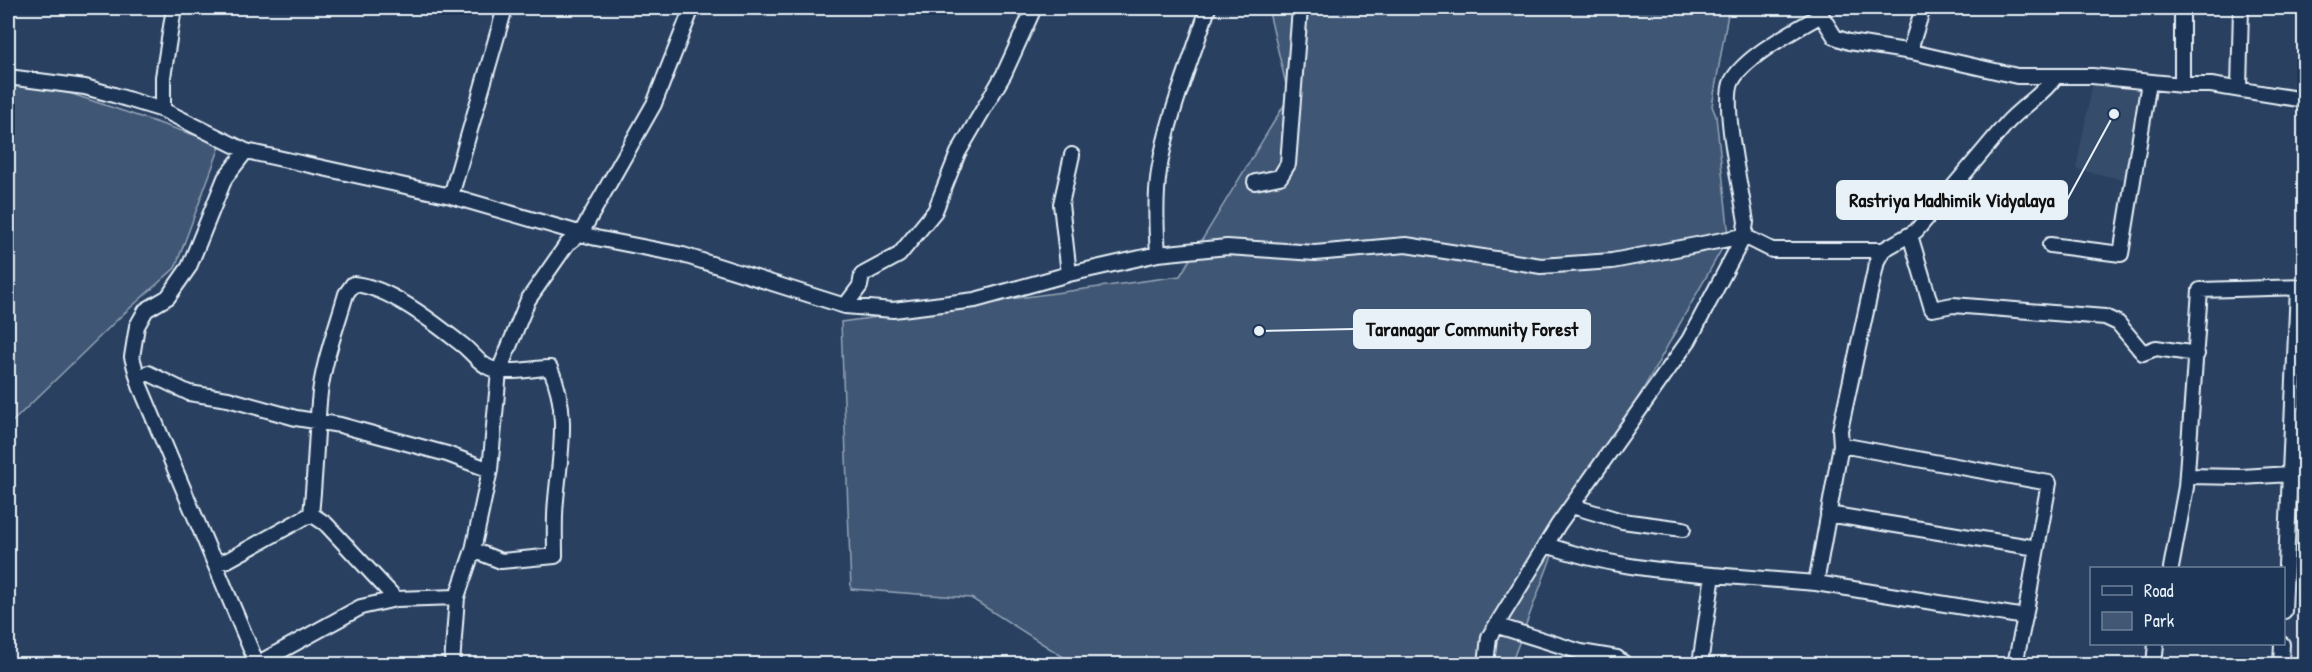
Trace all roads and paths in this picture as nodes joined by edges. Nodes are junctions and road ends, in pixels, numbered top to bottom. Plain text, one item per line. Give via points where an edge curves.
1 (174, 8) edge
2 (505, 8) edge
3 (692, 8) edge
4 (1034, 8) edge
5 (1208, 8) edge
6 (1300, 8) edge
7 (1923, 8) edge
8 (2182, 8) edge
9 (2241, 8) edge
10 (1821, 11) edge
11 (1912, 52) junction
12 (2056, 76) junction
13 (8, 77) edge
14 (2149, 82) junction
15 (2182, 85) junction
16 (2239, 90) junction
17 (2304, 100) edge
18 (163, 110) junction
19 (246, 151) junction
20 (1072, 155) dead end
21 (1255, 182) dead end
22 (451, 196) junction
23 (581, 233) junction
24 (1910, 235) junction
25 (1744, 236) junction
26 (2050, 244) dead end
27 (1883, 250) junction
28 (1158, 254) junction
29 (1069, 274) junction
30 (2301, 287) edge
31 (845, 306) junction
32 (2197, 354) junction
33 (499, 371) junction
34 (138, 378) junction
35 (319, 421) junction
36 (1841, 446) junction
37 (489, 470) junction
38 (2290, 474) junction
39 (2187, 476) junction
40 (1572, 506) junction
41 (311, 514) junction
42 (1828, 514) junction
43 (1683, 529) dead end
44 (1546, 545) junction
45 (2037, 548) junction
46 (473, 550) junction
47 (214, 557) junction
48 (2171, 567) edge
49 (2285, 572) edge
50 (1713, 575) junction
51 (1816, 583) junction
52 (457, 597) junction
53 (396, 599) junction
54 (2025, 616) junction
55 (1498, 626) junction
56 (2156, 645) edge
57 (2282, 645) edge
58 (452, 664) edge
59 (1486, 664) edge
60 (1625, 664) edge
61 (1700, 664) edge
62 (2015, 664) edge
63 (2154, 664) edge
64 (2281, 664) edge

1 - 18 street via 163,77
2 - 22 street
3 - 23 street via 654,104
4 - 31 street via 1004,74 958,153 935,211 899,255 862,275 860,286
5 - 28 street via 1171,114 1159,172
6 - 21 street via 1288,164 1280,177
7 - 11 street
8 - 15 street
9 - 16 street
10 - 11 street via 1835,37
10 - 25 street via 1745,64 1731,82 1728,104 1746,222
11 - 12 street via 2017,75
12 - 14 street
12 - 24 street via 2045,91 2017,111
13 - 18 street via 85,87
14 - 15 street
14 - 26 street via 2121,254
15 - 16 street
16 - 17 street
18 - 19 street
19 - 22 street
19 - 34 street via 225,178 189,267 168,297 146,310 137,326 132,357
20 - 29 street via 1060,204
22 - 23 street
23 - 31 street via 683,255
23 - 33 street via 567,244 528,300
24 - 27 street
24 - 32 street via 1932,309 1953,305 2104,317 2118,323 2144,353 2156,348
25 - 27 street via 1772,250
25 - 28 street via 1612,261 1541,266 1406,245 1342,253 1227,247
25 - 40 street via 1689,340
27 - 36 street via 1877,261 1840,430
28 - 29 street
29 - 31 street via 975,300 893,310
30 - 32 street via 2200,290
30 - 38 street
32 - 39 street
33 - 35 street via 488,368 436,324 395,298 353,284 346,294 329,354
33 - 37 street
33 - 46 street via 550,368 557,383 564,430 555,555 501,561
34 - 35 street via 148,373 189,393
34 - 47 street
35 - 37 street via 447,454
35 - 41 street
36 - 42 street
36 - 45 street via 2049,483
37 - 46 street
38 - 39 street
38 - 49 street
39 - 48 street
40 - 43 street via 1622,521
40 - 44 street
41 - 47 street via 228,560 217,562
41 - 53 street via 326,524
42 - 45 street
42 - 51 street
44 - 50 street via 1591,560 1639,569
44 - 55 street
45 - 54 street
46 - 52 street
47 - 53 street via 257,664 361,607
50 - 51 street
50 - 61 street
51 - 54 street
52 - 53 street
52 - 58 street
54 - 62 street
55 - 59 street via 1489,637
55 - 60 street via 1581,652 1617,658
56 - 63 street
57 - 64 street

